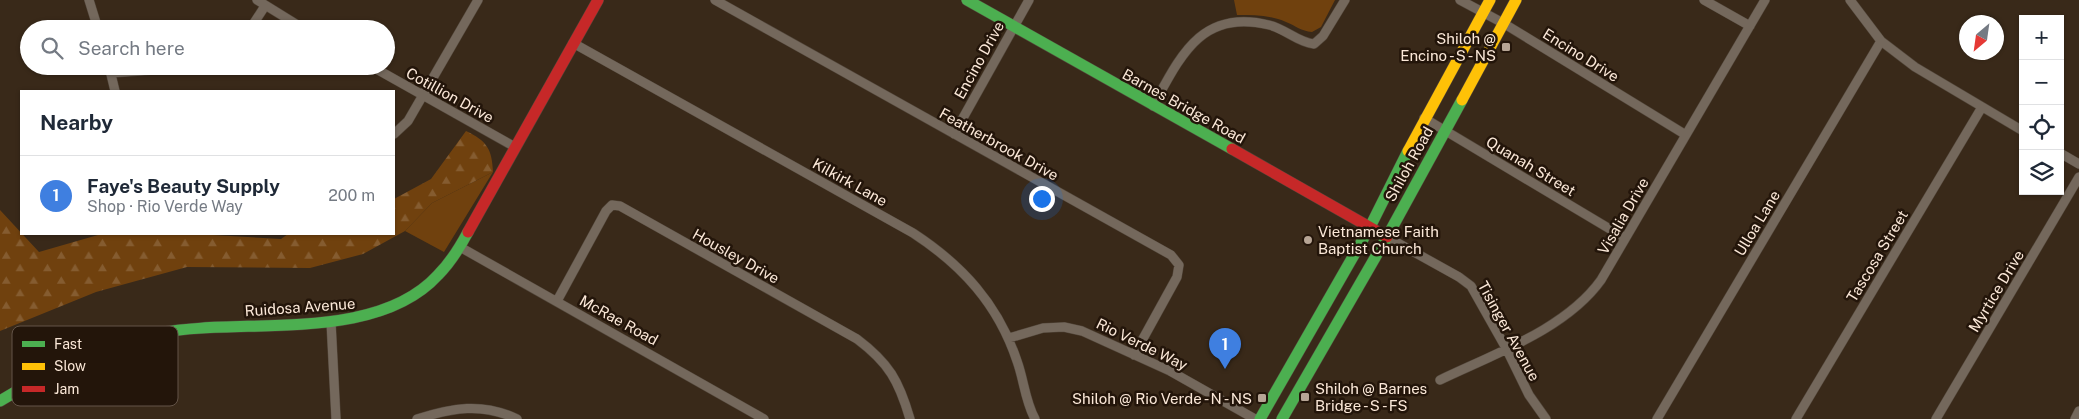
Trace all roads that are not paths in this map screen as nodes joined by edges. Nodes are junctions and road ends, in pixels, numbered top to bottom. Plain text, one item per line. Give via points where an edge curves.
1 (89, 0) edge
2 (257, 0) edge
3 (478, 0) edge
4 (598, 0) edge
5 (715, 0) edge
6 (967, 0) edge
7 (1029, 0) edge
8 (1345, 0) edge
9 (1460, 0) edge
10 (1490, 0) edge
11 (1516, 0) edge
12 (1704, 0) edge
13 (1765, 0) edge
14 (1850, 0) edge
15 (264, 6) junction
16 (1484, 12) junction
17 (95, 20) edge
18 (255, 20) edge
19 (288, 20) edge
20 (1503, 23) junction
21 (1750, 26) junction
22 (1013, 28) junction
23 (1881, 40) junction
24 (573, 43) junction
25 (111, 75) edge
26 (387, 75) edge
27 (116, 90) edge
28 (423, 96) junction
29 (1153, 106) junction
30 (1982, 107) junction
31 (1424, 118) junction
32 (2019, 129) edge
33 (1445, 131) junction
34 (395, 133) edge
35 (954, 134) junction
36 (1686, 135) junction
37 (516, 147) junction
38 (2064, 155) edge
39 (2079, 164) edge
40 (2079, 177) edge
41 (1370, 227) junction
42 (1387, 237) junction
43 (1625, 238) junction
44 (460, 247) junction
45 (557, 301) junction
46 (331, 322) junction
47 (178, 331) edge
48 (1009, 338) junction
49 (1506, 348) junction
50 (1134, 355) junction
51 (1440, 380) dead end
52 (12, 394) edge
53 (0, 401) edge
54 (2079, 411) edge
55 (336, 419) edge
56 (417, 419) edge
57 (517, 419) edge
58 (764, 419) edge
59 (910, 419) edge
60 (1035, 419) edge
61 (1254, 419) edge
62 (1260, 419) edge
63 (1282, 419) edge
64 (1546, 419) edge
65 (1657, 419) edge
66 (1796, 419) edge
67 (1936, 419) edge
68 (2074, 419) edge

1 - 17 street
2 - 15 street
3 - 28 street
4 - 24 street, Ruidosa Avenue
5 - 35 street, Featherbrook Drive
6 - 22 street, Barnes Bridge Road
7 - 22 street, Encino Drive
8 - 29 street via 1323,36 1314,44 1303,43 1278,28 1254,22 1218,26 1201,35 1182,54
9 - 16 street, Encino Drive
10 - 16 street, Shiloh Road
11 - 20 street, Shiloh Road
12 - 21 street
13 - 21 street, Visalia Drive
14 - 23 street
15 - 18 street
15 - 19 street
16 - 20 street, Encino Drive
16 - 31 street, Shiloh Road
20 - 33 street, Shiloh Road
20 - 36 street, Encino Drive
21 - 36 street, Visalia Drive
22 - 29 street, Barnes Bridge Road
22 - 35 street, Encino Drive
23 - 30 street via 1929,76
23 - 65 street, Ulloa Lane
24 - 37 street, Ruidosa Avenue
24 - 48 street, Kilkirk Lane via 927,242 970,279
25 - 27 street
26 - 28 street, Cotillion Drive
28 - 34 street via 408,121
28 - 37 street, Cotillion Drive
29 - 41 street, Barnes Bridge Road
30 - 32 street
30 - 66 street, Tascosa Street
31 - 33 street, Quanah Street
31 - 41 street, Shiloh Road
33 - 42 street, Shiloh Road
33 - 43 street, Quanah Street
35 - 50 street, Featherbrook Drive via 1171,256 1179,265 1177,277
36 - 43 street, Visalia Drive
37 - 44 street, Ruidosa Avenue
38 - 39 street
40 - 67 street, Myrtice Drive
41 - 42 street, Barnes Bridge Road
41 - 62 street, Shiloh Road
42 - 49 street, Tisinger Avenue via 1471,286
42 - 63 street, Shiloh Road
43 - 49 street, Visalia Drive via 1589,297 1546,327
44 - 45 street, McRae Road
44 - 46 street, Ruidosa Avenue via 436,278 413,295 361,318
45 - 58 street, McRae Road
45 - 59 street, Housley Drive via 606,211 612,205 620,206 863,344 890,370
46 - 47 street, Ruidosa Avenue
46 - 55 street
48 - 50 street, Rio Verde Way via 1043,328 1064,327 1082,331
48 - 60 street, Kilkirk Lane
49 - 51 street, Visalia Drive
49 - 64 street, Tisinger Avenue via 1529,394
50 - 61 street, Rio Verde Way via 1170,371
52 - 53 street, Ruidosa Avenue
54 - 68 street
56 - 57 street via 468,407 486,408

